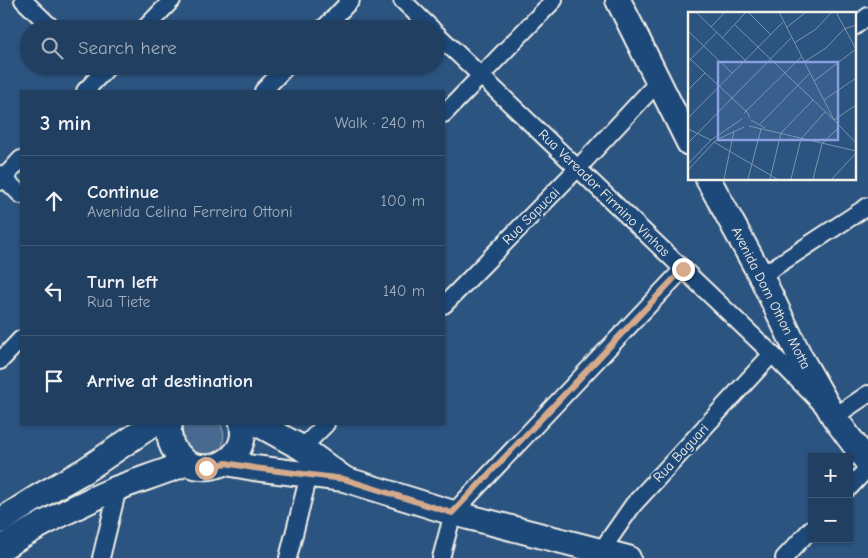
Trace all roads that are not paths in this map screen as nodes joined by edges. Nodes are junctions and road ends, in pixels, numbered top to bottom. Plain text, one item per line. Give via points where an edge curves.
1 (23, 0) edge
2 (172, 0) edge
3 (351, 0) edge
4 (402, 0) edge
5 (554, 0) edge
6 (618, 0) edge
7 (868, 16) edge
8 (44, 20) edge
9 (153, 20) edge
10 (332, 20) edge
11 (423, 20) edge
12 (856, 25) edge
13 (445, 41) edge
14 (96, 75) edge
15 (278, 75) edge
16 (481, 75) junction
17 (658, 82) junction
18 (86, 90) edge
19 (263, 90) edge
20 (445, 113) edge
21 (688, 139) edge
22 (20, 160) edge
23 (578, 168) junction
24 (1, 178) edge
25 (709, 180) edge
26 (20, 194) edge
27 (868, 206) edge
28 (683, 269) junction
29 (761, 276) junction
30 (445, 304) edge
31 (20, 340) edge
32 (772, 354) junction
33 (0, 361) edge
34 (868, 394) edge
35 (834, 417) junction
36 (153, 425) edge
37 (170, 425) edge
38 (242, 425) edge
39 (260, 425) edge
40 (325, 425) edge
41 (302, 448) junction
42 (188, 463) junction
43 (226, 463) junction
44 (868, 463) edge
45 (868, 468) edge
46 (309, 475) junction
47 (344, 479) junction
48 (853, 484) edge
49 (118, 488) junction
50 (452, 513) junction
51 (0, 521) edge
52 (808, 532) edge
53 (0, 550) edge
54 (600, 554) edge
55 (101, 558) edge
56 (288, 558) edge
57 (441, 558) edge
58 (628, 558) edge
59 (784, 558) edge

1 - 8 street
2 - 9 street
3 - 10 street
4 - 11 street
5 - 16 street
6 - 17 main road
7 - 12 street
13 - 16 street, Rua Vereador Firmino Vinhas
14 - 18 street
15 - 19 street
16 - 20 street
16 - 23 street, Rua Vereador Firmino Vinhas
17 - 21 main road
17 - 23 street, Rua Sapucai
22 - 24 street
23 - 28 street, Rua Vereador Firmino Vinhas
23 - 30 street, Rua Sapucai
24 - 26 street
25 - 29 main road, Avenida Dom Othon Motta
27 - 29 street
28 - 32 street, Rua Vereador Firmino Vinhas
28 - 50 street
29 - 35 main road, Avenida Dom Othon Motta via 800,357
31 - 33 street
32 - 35 street, Rua Vereador Firmino Vinhas
32 - 54 street, Rua Baguari via 633,505
34 - 35 street
35 - 44 main road, Avenida Dom Othon Motta
36 - 51 main road
37 - 42 main road via 173,449
38 - 43 main road via 244,431 239,449
39 - 41 main road
40 - 41 street
41 - 47 main road
42 - 43 main road via 206,468
42 - 49 main road
43 - 46 main road
45 - 48 street
46 - 47 main road
46 - 56 street
47 - 50 main road
49 - 53 main road via 18,537
49 - 55 street
50 - 54 main road
50 - 57 street
52 - 59 street
54 - 58 main road

